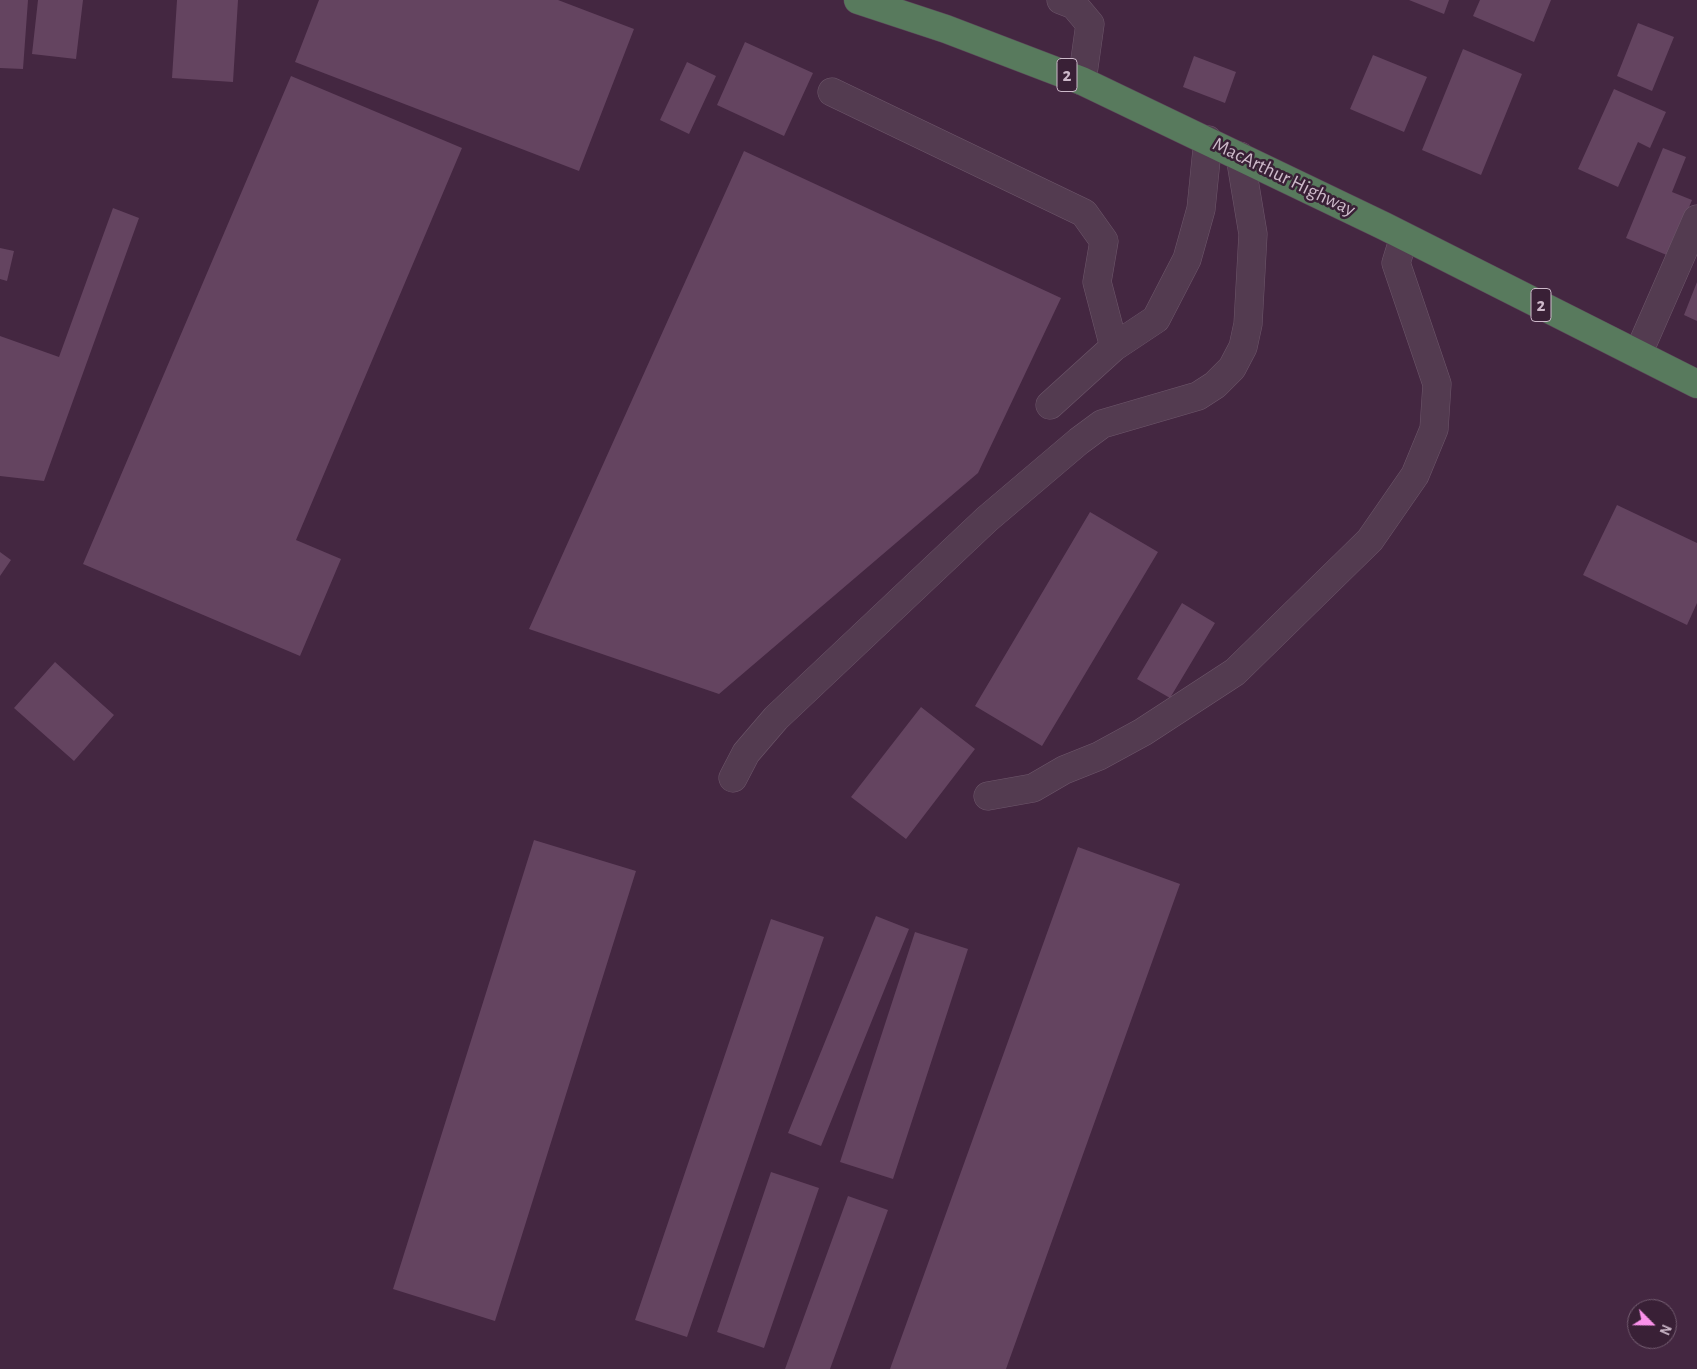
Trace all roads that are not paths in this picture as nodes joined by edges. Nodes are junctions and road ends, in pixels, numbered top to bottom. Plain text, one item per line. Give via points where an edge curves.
1 (858, 0) edge
2 (1061, 0) edge
3 (1082, 80) junction
4 (832, 92) dead end
5 (1208, 140) junction
6 (1240, 156) junction
7 (1697, 219) edge
8 (1394, 232) junction
9 (1114, 347) junction
10 (1638, 354) junction
11 (1697, 384) edge
12 (1050, 405) dead end
13 (733, 778) dead end
14 (988, 796) dead end

1 - 3 highway, MacArthur Highway / 2
2 - 3 street via 1074,5 1090,24
3 - 5 highway, MacArthur Highway / 2
4 - 9 street via 1084,213 1104,241 1097,282
5 - 6 highway, MacArthur Highway / 2
5 - 9 street via 1201,209 1187,259 1156,319
6 - 8 highway, MacArthur Highway / 2
6 - 13 street via 1253,234 1248,324 1243,347 1232,368 1216,385 1198,396 1102,424 1079,441 987,519 776,718 746,752
7 - 10 street
8 - 10 highway, MacArthur Highway / 2
8 - 14 street via 1396,263 1437,384 1434,429 1415,475 1370,540 1235,672 1143,732 1099,756 1064,770 1033,788
9 - 12 street
10 - 11 highway, MacArthur Highway / 2

